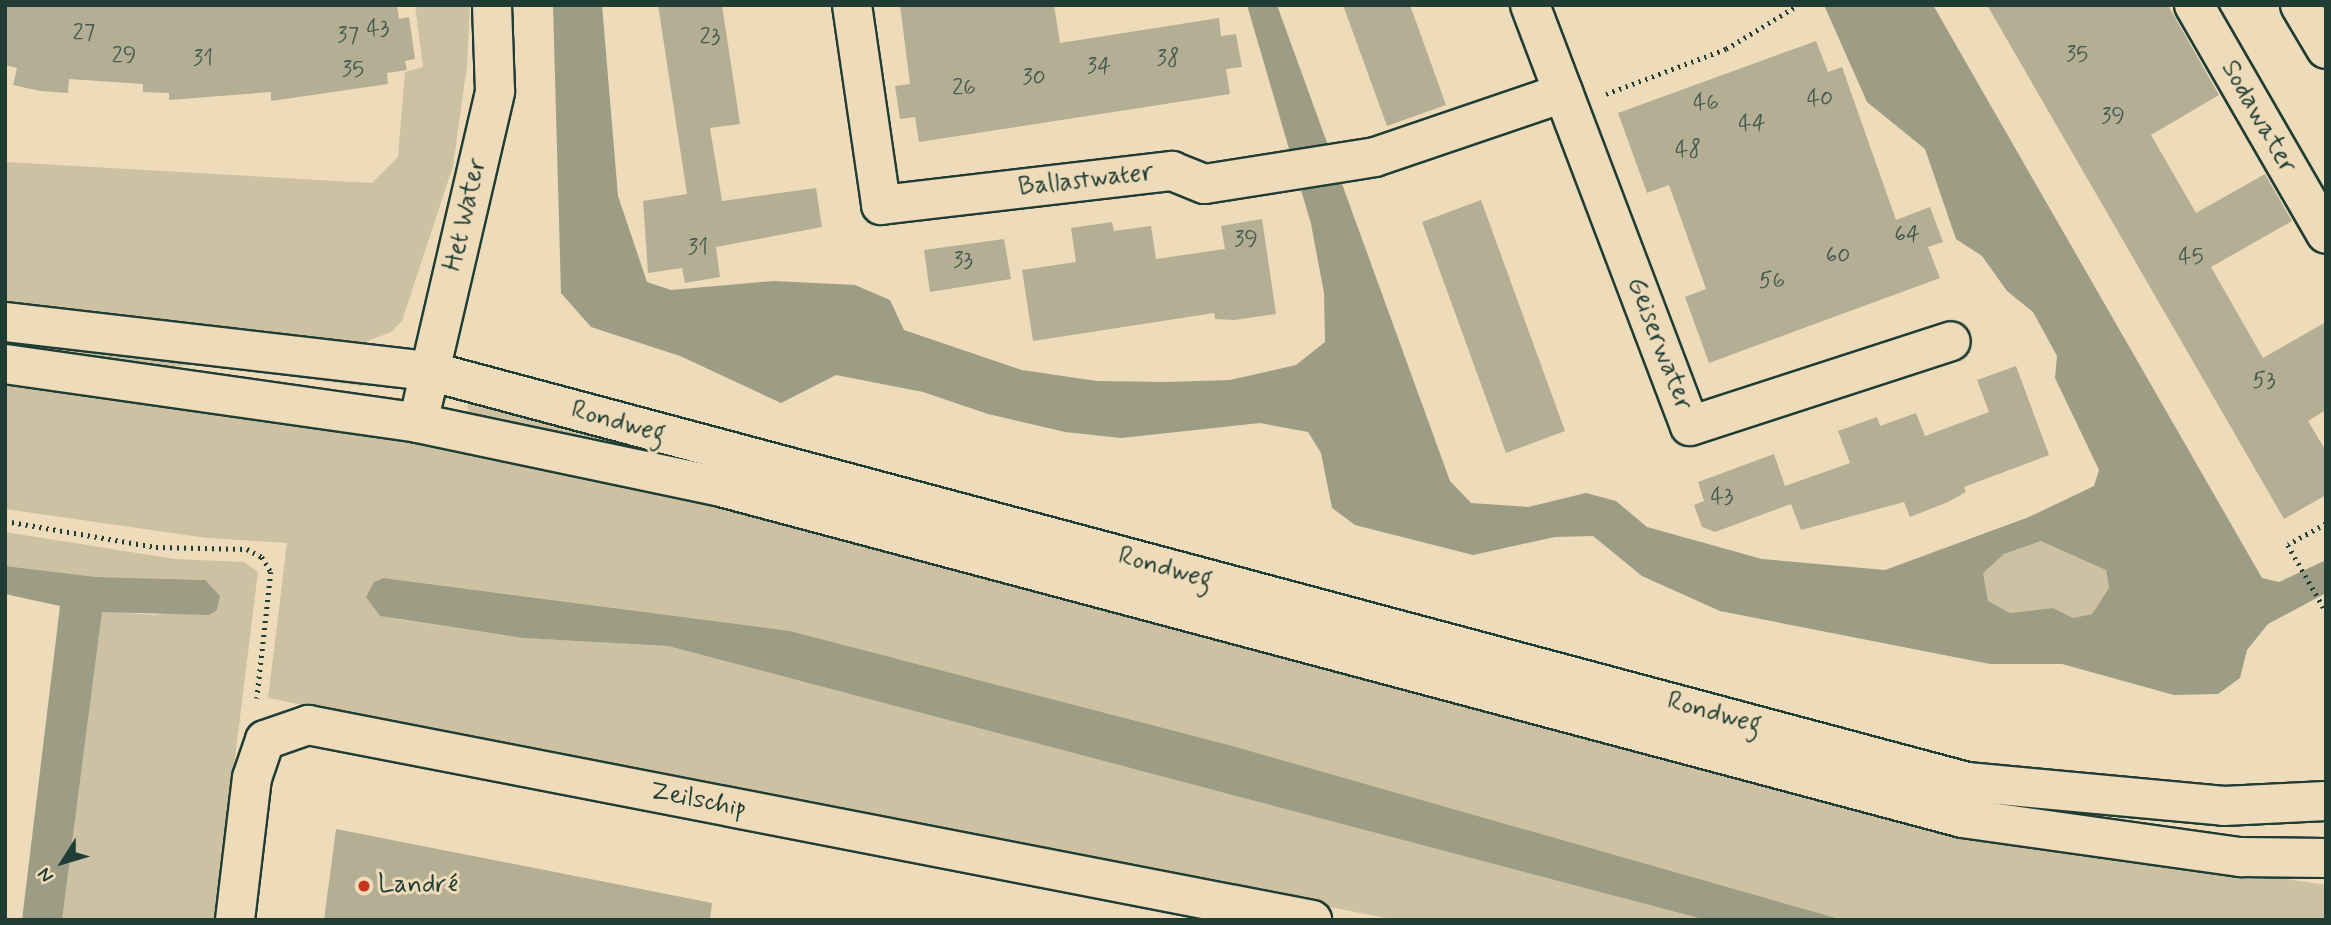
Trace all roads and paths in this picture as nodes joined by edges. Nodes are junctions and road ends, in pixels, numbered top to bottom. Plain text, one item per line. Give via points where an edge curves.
1 (492, 5) edge
2 (852, 5) edge
3 (1530, 5) edge
4 (1798, 5) edge
5 (2194, 5) edge
6 (2300, 5) edge
7 (2326, 49) edge
8 (1566, 100) junction
9 (2325, 229) edge
10 (5, 322) edge
11 (1951, 341) dead end
12 (5, 364) edge
13 (429, 371) junction
14 (418, 423) junction
15 (5, 521) edge
16 (2326, 524) edge
17 (2326, 612) edge
18 (265, 740) junction
19 (2326, 801) edge
20 (2326, 858) edge
21 (234, 920) edge
22 (1312, 920) edge

1 - 13 main road, Het Water via 495,91
2 - 8 main road, Ballastwater via 881,205 1172,171 1205,184 1375,157
3 - 8 main road, Geiserwater
4 - 8 path via 1726,49
5 - 9 main road, Sodawater
6 - 7 main road
8 - 11 main road, Geiserwater via 1690,426
10 - 13 main road, Rondweg
12 - 14 main road, Rondweg
13 - 14 main road, Het Water
13 - 19 main road, Rondweg via 1967,782 2224,806
14 - 20 main road, Rondweg via 721,487 1898,804 2014,828 2241,858
15 - 18 path via 156,547 247,550 262,557 271,572 257,695
16 - 17 path via 2288,545
18 - 21 main road via 252,778
18 - 22 main road, Zeilschip via 308,725

